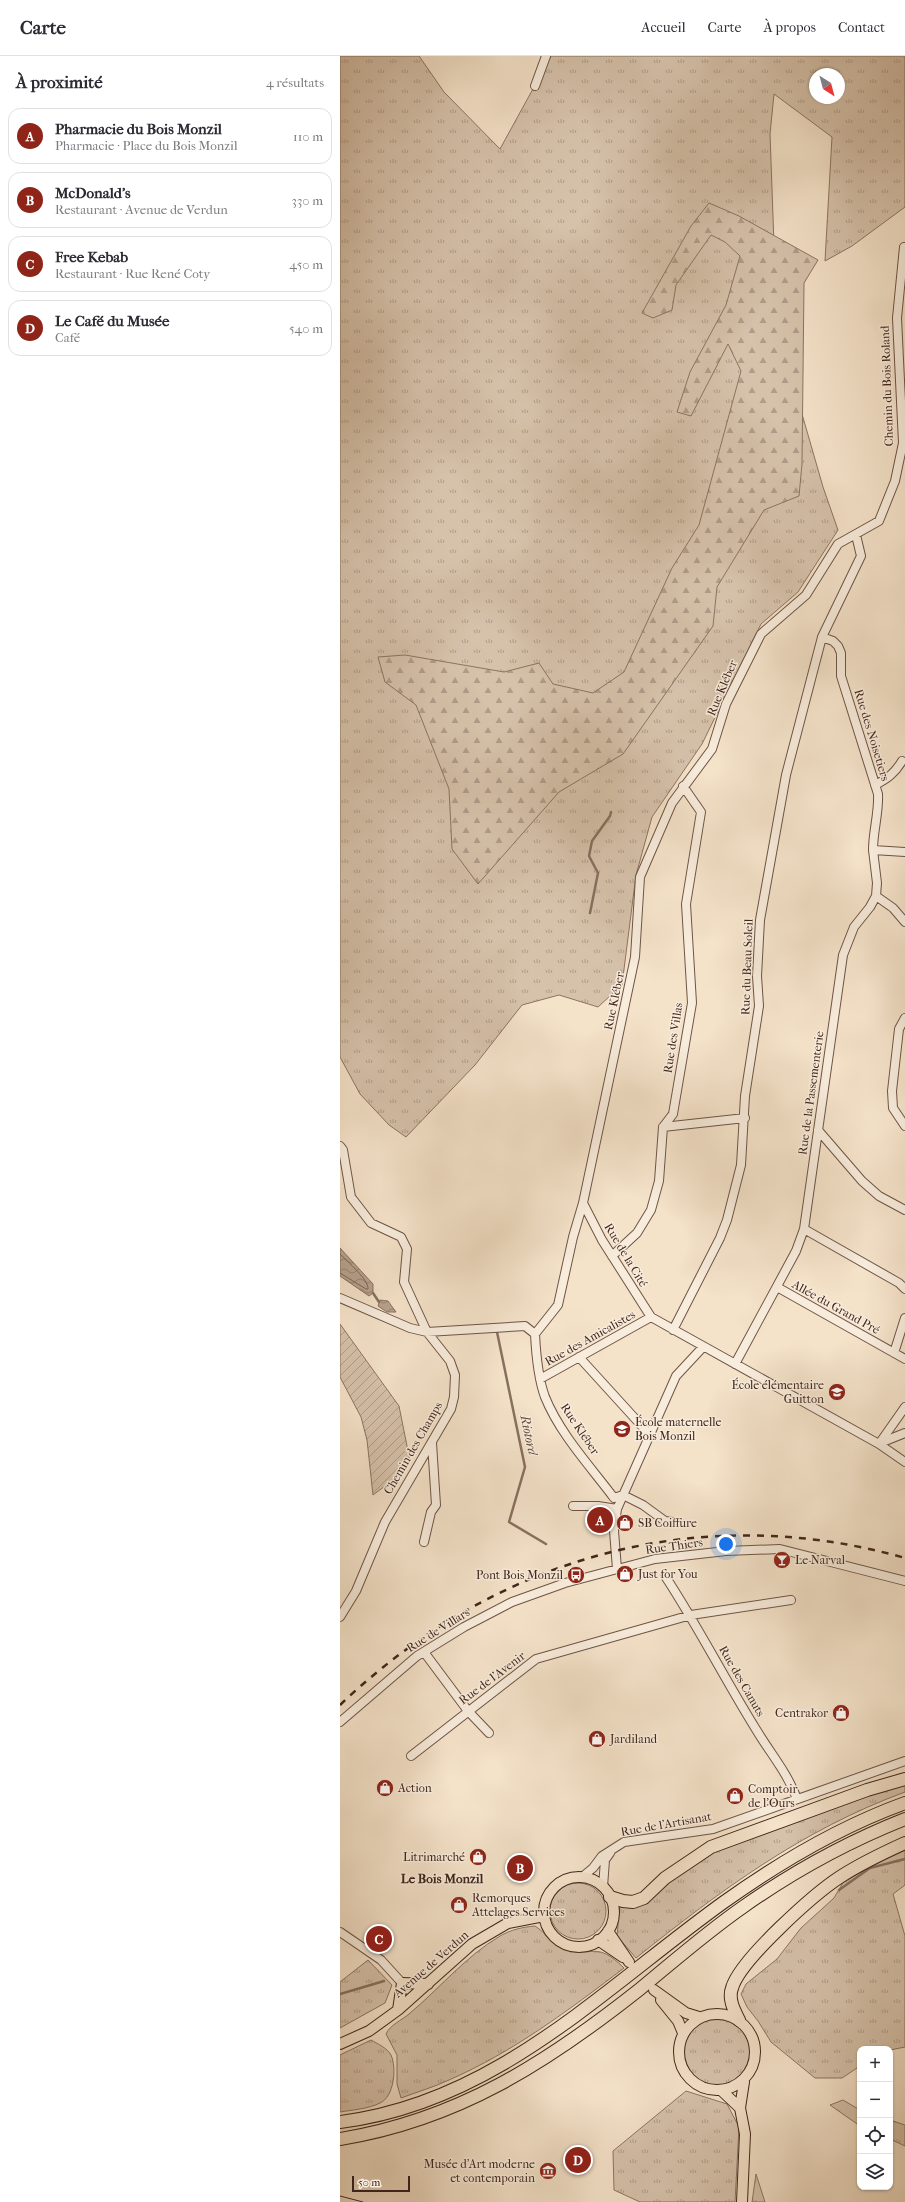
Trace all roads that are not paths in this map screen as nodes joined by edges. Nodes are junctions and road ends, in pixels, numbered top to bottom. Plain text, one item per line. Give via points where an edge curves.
1 (546, 56) edge
2 (535, 86) dead end
3 (904, 247) dead end
4 (903, 286) edge
5 (879, 521) joint
6 (856, 535) junction
7 (822, 637) junction
8 (902, 761) dead end
9 (875, 785) junction
10 (683, 786) junction
11 (873, 850) junction
12 (905, 852) edge
13 (876, 896) junction
14 (905, 922) edge
15 (905, 1018) edge
16 (745, 1118) junction
17 (905, 1126) edge
18 (663, 1127) junction
19 (818, 1130) junction
20 (340, 1146) edge
21 (583, 1203) junction
22 (905, 1210) edge
23 (804, 1229) junction
24 (612, 1256) junction
25 (777, 1287) junction
26 (905, 1289) edge
27 (340, 1298) edge
28 (651, 1318) junction
29 (905, 1318) edge
30 (673, 1330) junction
31 (427, 1332) junction
32 (535, 1334) junction
33 (704, 1347) junction
34 (894, 1353) junction
35 (579, 1357) junction
36 (905, 1359) edge
37 (736, 1364) junction
38 (540, 1379) junction
39 (905, 1406) edge
40 (905, 1433) edge
41 (650, 1434) junction
42 (432, 1443) junction
43 (879, 1444) junction
44 (905, 1462) edge
45 (623, 1495) junction
46 (573, 1506) dead end
47 (617, 1509) junction
48 (680, 1523) dead end
49 (424, 1542) dead end
50 (617, 1569) junction
51 (665, 1576) dead end
52 (905, 1581) edge
53 (564, 1583) joint
54 (791, 1600) dead end
55 (691, 1615) junction
56 (340, 1617) edge
57 (424, 1652) junction
58 (468, 1711) junction
59 (340, 1722) edge
60 (489, 1733) dead end
61 (411, 1756) dead end
62 (905, 1761) edge
63 (905, 1779) edge
64 (797, 1799) junction
65 (905, 1803) edge
66 (905, 1819) edge
67 (905, 1843) edge
68 (614, 1848) junction
69 (582, 1877) junction
70 (603, 1887) junction
71 (610, 1897) junction
72 (544, 1916) junction
73 (608, 1931) junction
74 (340, 1932) edge
75 (598, 1940) junction
76 (402, 1983) junction
77 (428, 1984) junction
78 (398, 2010) junction
79 (699, 2017) junction
80 (739, 2020) junction
81 (683, 2034) junction
82 (340, 2044) edge
83 (744, 2082) junction
84 (722, 2091) junction
85 (740, 2108) junction
86 (340, 2122) edge
87 (340, 2139) edge
88 (742, 2202) edge

1 - 2 street
3 - 4 street, Chemin du Bois Roland
4 - 5 street, Chemin du Bois Roland via 897,318 903,443 895,481
5 - 6 street, Rue Kléber
6 - 7 street, Rue du Beau Soleil via 861,556
6 - 10 street, Rue Kléber via 838,544 806,595 760,634 726,704 712,749
7 - 9 street, Rue des Noisetiers via 833,642 841,653 841,676
7 - 16 street, Rue du Beau Soleil via 786,774 760,920 757,976 759,1006 745,1096
8 - 9 street via 898,769 887,779
9 - 11 street, Rue des Noisetiers via 879,809
10 - 18 street, Rue des Villas via 700,812 686,904 692,1003 673,1114
10 - 21 street, Rue Kléber via 672,802 640,877 636,957
11 - 12 street
11 - 13 street
13 - 14 street via 893,908
13 - 19 street, Rue de la Passementerie via 854,927 843,955
15 - 17 street via 899,1029 892,1091 893,1108
16 - 18 street
16 - 30 street, Rue du Beau Soleil via 741,1166 727,1220
18 - 24 street, Rue des Villas via 659,1181 651,1210 637,1233
19 - 22 street via 862,1181 879,1196
19 - 23 street, Rue de la Passementerie
20 - 31 street, Chemin des Champs via 343,1150 350,1197 371,1223 401,1237 407,1249 404,1282
21 - 24 street, Rue de la Cité
21 - 32 street, Rue Kléber via 558,1305
23 - 25 street, Rue de la Passementerie via 796,1251
23 - 26 street via 899,1283
24 - 28 street, Rue de la Cité
25 - 34 street, Allée du Grand Pré
25 - 37 street, Rue de la Passementerie
27 - 31 street via 410,1328
28 - 30 street
28 - 35 street, Rue des Amicalistes
29 - 34 street
30 - 33 street
31 - 32 street via 525,1326
31 - 42 street, Chemin des Champs via 450,1361 455,1375 451,1409
32 - 38 street, Rue Kléber
33 - 37 street
33 - 41 street via 676,1376
34 - 36 street, Allée du Grand Pré
35 - 38 street, Rue des Amicalistes
35 - 41 street
37 - 43 street
38 - 45 street, Rue Kléber via 545,1397 560,1427 614,1498
39 - 43 street
40 - 43 street
41 - 45 street
42 - 49 street via 436,1505 431,1512
42 - 56 street, Chemin des Champs via 410,1476 385,1522 356,1591
43 - 44 street
45 - 47 street
45 - 48 street via 643,1505 665,1521
46 - 47 street
47 - 50 street via 614,1531
50 - 52 street, Rue Thiers via 656,1559 726,1551 774,1549
50 - 53 street, Rue Thiers
51 - 55 street, Rue des Canuts
53 - 57 street, Rue de Villars via 512,1602 464,1626
54 - 55 street, Rue de l'Avenir
55 - 58 street, Rue de l'Avenir via 536,1659
55 - 64 street, Rue des Canuts via 756,1730 786,1775
57 - 58 street
57 - 59 street, Rue de Villars
58 - 60 street
58 - 61 street, Rue de l'Avenir
62 - 64 street, Rue de l'Artisanat
63 - 71 highway via 867,1790 711,1847 665,1878 644,1898 633,1902
64 - 68 street, Rue de l'Artisanat via 713,1829 624,1842
65 - 86 highway via 875,1814 793,1856 723,1902 589,2007 532,2048 498,2068 426,2102
66 - 87 highway via 827,1854 769,1889 587,2029 512,2078 477,2097 430,2116
67 - 80 highway via 839,1878 799,1910 764,1944 738,1975 731,1989 732,2006
68 - 69 street, Rue de l'Artisanat via 602,1856
68 - 70 street, Rue de l'Artisanat via 605,1860
69 - 70 main road
69 - 72 main road via 562,1881 554,1888 546,1901
70 - 71 main road
71 - 73 main road via 613,1914
72 - 75 main road via 548,1928 565,1944 588,1945
72 - 77 main road, Avenue de Verdun via 508,1922 472,1944
73 - 75 main road
73 - 75 main road via 629,1962
74 - 76 street via 381,1960
76 - 77 main road
76 - 78 main road
77 - 78 main road, Avenue de Verdun
78 - 82 main road, Avenue de Verdun via 369,2031
79 - 80 main road via 720,2014
79 - 81 main road
79 - 81 main road via 686,2013 654,1990 678,2022
80 - 83 main road via 755,2042 756,2054 754,2065
81 - 84 main road via 679,2049 683,2070 698,2085
83 - 84 main road
83 - 85 main road
84 - 85 main road
85 - 88 main road via 746,2134

